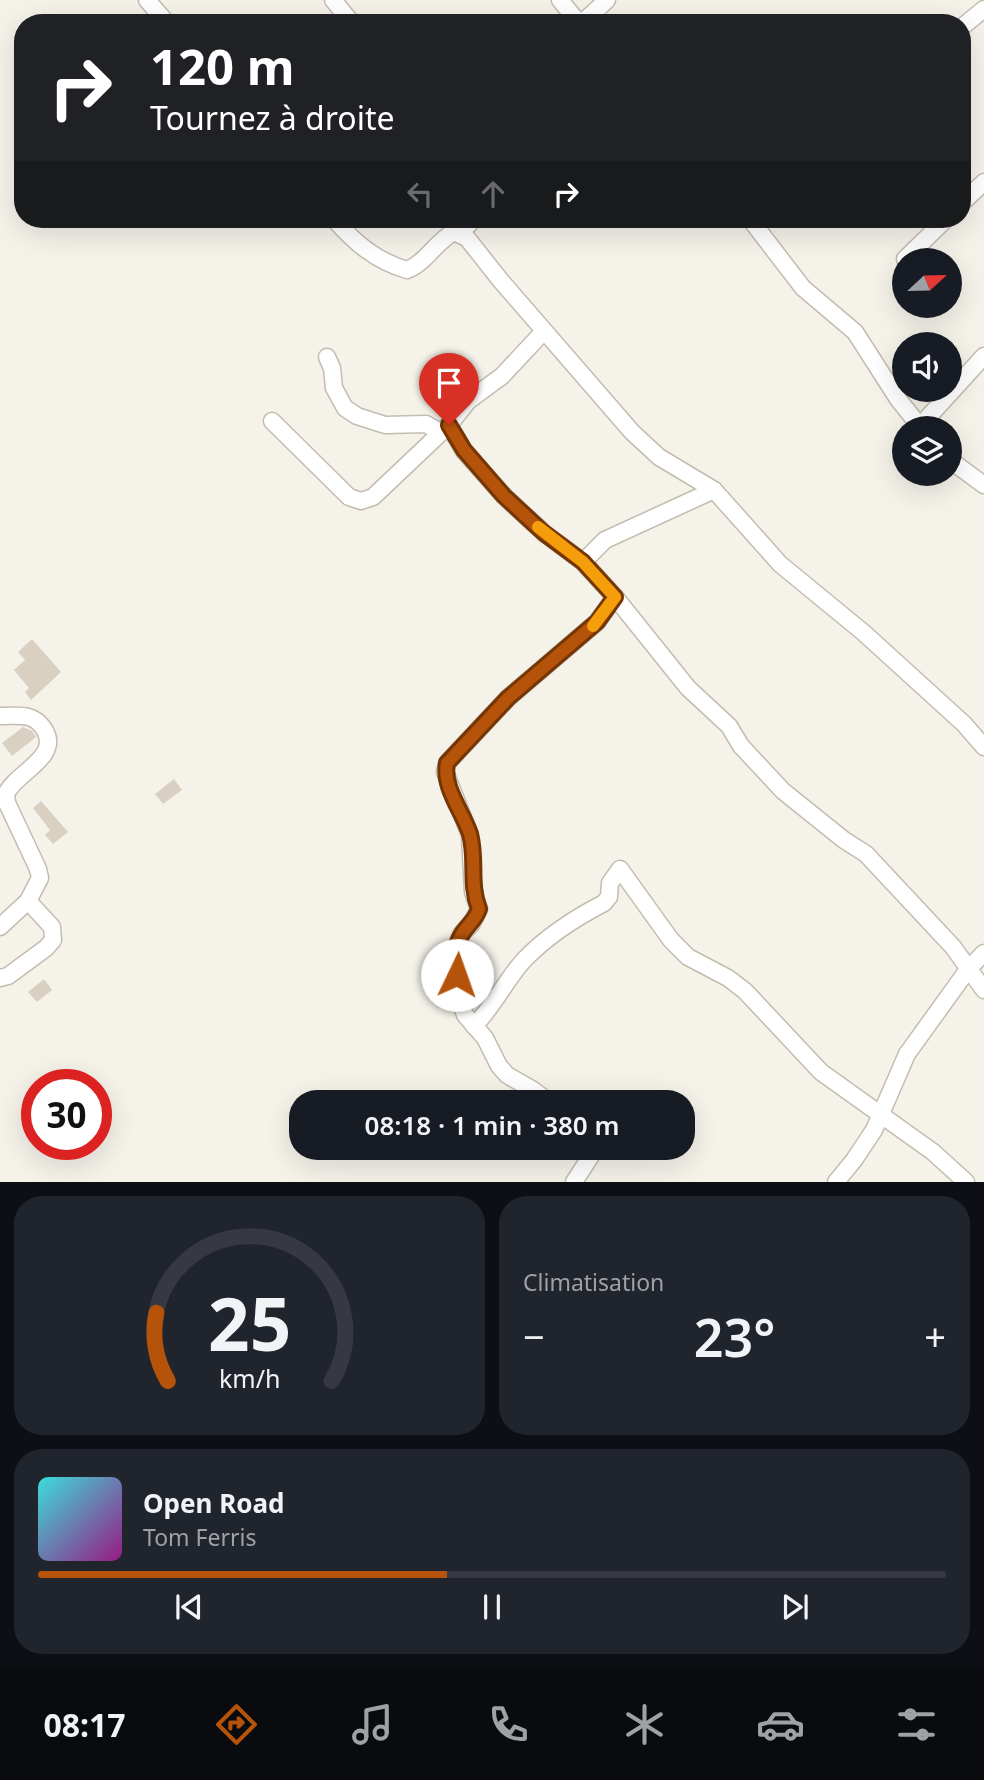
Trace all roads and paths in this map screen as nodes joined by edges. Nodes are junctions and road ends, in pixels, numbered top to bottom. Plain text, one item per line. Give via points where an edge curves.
1 (147, 0) edge
2 (333, 0) edge
3 (560, 0) edge
4 (607, 0) edge
5 (159, 14) edge
6 (345, 14) edge
7 (573, 14) edge
8 (591, 14) edge
9 (984, 182) edge
10 (971, 194) edge
11 (342, 228) edge
12 (465, 228) edge
13 (757, 228) edge
14 (937, 228) edge
15 (460, 233) junction
16 (916, 248) edge
17 (544, 331) junction
18 (984, 356) edge
19 (327, 357) dead end
20 (912, 416) edge
21 (931, 416) edge
22 (272, 421) dead end
23 (444, 429) junction
24 (962, 468) edge
25 (984, 485) edge
26 (714, 490) junction
27 (583, 562) junction
28 (615, 597) junction
29 (0, 716) edge
30 (984, 747) edge
31 (28, 901) junction
32 (0, 927) edge
33 (984, 953) edge
34 (969, 968) junction
35 (0, 978) edge
36 (984, 990) edge
37 (474, 1026) junction
38 (533, 1090) edge
39 (881, 1116) junction
40 (588, 1160) edge
41 (575, 1181) edge
42 (837, 1181) edge
43 (965, 1181) edge

1 - 5 street
2 - 6 street
3 - 7 street
4 - 8 street
9 - 10 street
11 - 15 street via 374,256 407,270 448,235
12 - 15 street
13 - 20 street via 803,288 856,332
14 - 16 street
15 - 17 street
17 - 23 street
17 - 26 street via 632,432 659,457
18 - 21 street
19 - 23 street via 334,388 345,408 357,416 385,425 426,424
22 - 23 street via 349,497 361,501 373,497
23 - 27 street via 504,496
24 - 25 street
26 - 27 street via 605,540
26 - 30 street via 780,564 873,642
27 - 28 street
28 - 34 street via 688,688 729,726 741,746 783,791 866,854
28 - 37 street via 597,622 508,698 447,763 445,772 470,835 473,892 479,909 456,947 458,994
29 - 31 street via 26,715 38,721 49,742 44,756 6,794 40,878
31 - 32 street
31 - 35 street via 52,927 52,940
33 - 34 street
34 - 36 street
34 - 39 street via 907,1055
37 - 38 street via 507,1075
37 - 39 street via 523,961 561,928 604,903 620,869 688,957 745,991 821,1072
39 - 42 street
39 - 43 street
40 - 41 street

